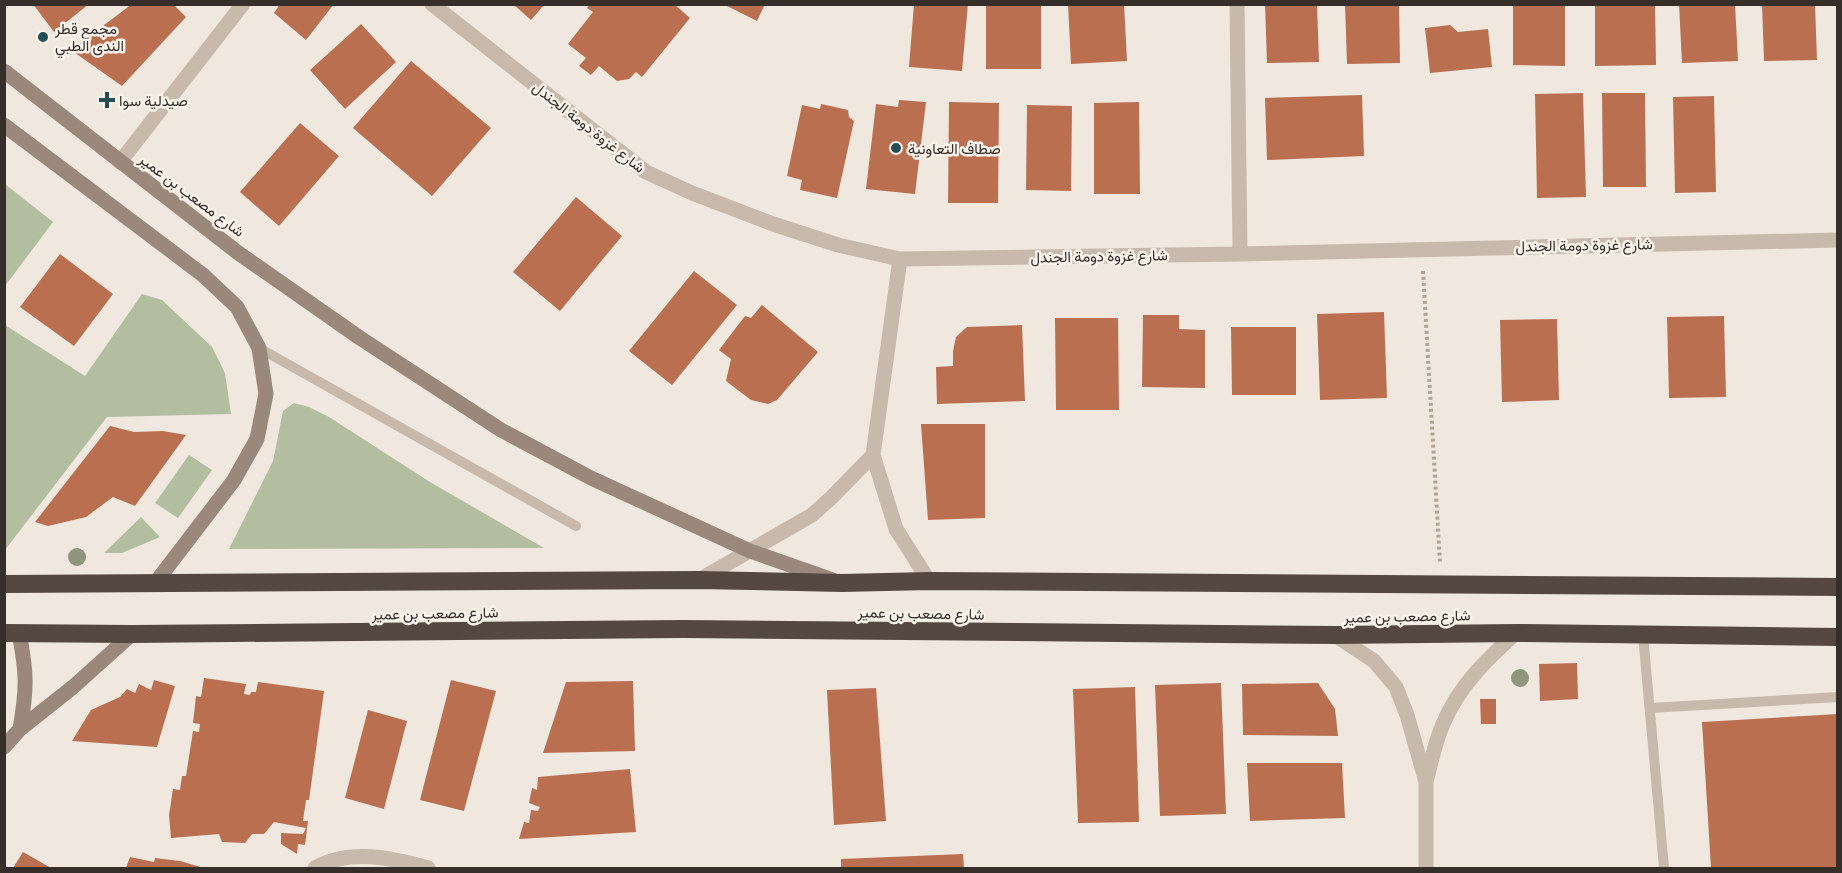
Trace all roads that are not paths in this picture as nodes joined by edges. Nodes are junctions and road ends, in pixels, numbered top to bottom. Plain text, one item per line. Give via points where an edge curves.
1 (243, 4) edge
2 (432, 4) edge
3 (1237, 4) edge
4 (4, 71) edge
5 (4, 125) edge
6 (120, 162) junction
7 (1838, 240) edge
8 (1240, 254) junction
9 (900, 259) junction
10 (259, 348) junction
11 (873, 454) junction
12 (576, 526) dead end
13 (750, 551) junction
14 (699, 580) junction
15 (929, 581) junction
16 (156, 582) junction
17 (842, 583) junction
18 (4, 584) edge
19 (1838, 587) edge
20 (12, 633) edge
21 (1515, 633) junction
22 (132, 634) junction
23 (1335, 635) junction
24 (1643, 635) junction
25 (1838, 637) edge
26 (1838, 697) edge
27 (1650, 708) junction
28 (20, 729) junction
29 (4, 747) edge
30 (1426, 782) junction
31 (315, 868) edge
32 (428, 868) edge
33 (1426, 868) edge
34 (1664, 868) edge

1 - 6 street
2 - 9 street, شارع غزوة دومة الجندل via 646,172 773,224
3 - 8 street
4 - 6 main road, شارع مصعب بن عمير
5 - 10 main road via 203,276 237,307
6 - 13 main road, شارع مصعب بن عمير via 237,252 501,430 591,478
7 - 8 street, شارع غزوة دومة الجندل
8 - 9 street, شارع غزوة دومة الجندل
9 - 11 street
10 - 12 lane
10 - 16 main road via 266,394 257,440 234,480
11 - 13 street via 812,515
11 - 15 street via 896,529
13 - 14 street
13 - 17 main road, شارع مصعب بن عمير
14 - 16 highway, شارع مصعب بن عمير
14 - 17 highway, شارع مصعب بن عمير
15 - 17 highway, شارع مصعب بن عمير
15 - 19 highway, شارع مصعب بن عمير
16 - 18 highway, شارع مصعب بن عمير
20 - 22 highway, شارع مصعب بن عمير
20 - 28 main road via 26,676
21 - 23 highway, شارع مصعب بن عمير
21 - 24 highway, شارع مصعب بن عمير
21 - 30 street via 1481,664 1459,693 1443,724
22 - 23 highway, شارع مصعب بن عمير via 695,629
22 - 28 main road
23 - 30 street via 1374,661 1396,687
24 - 25 highway, شارع مصعب بن عمير
24 - 27 lane
26 - 27 lane
27 - 34 lane
28 - 29 main road
30 - 33 street
31 - 32 street via 336,860 371,856

